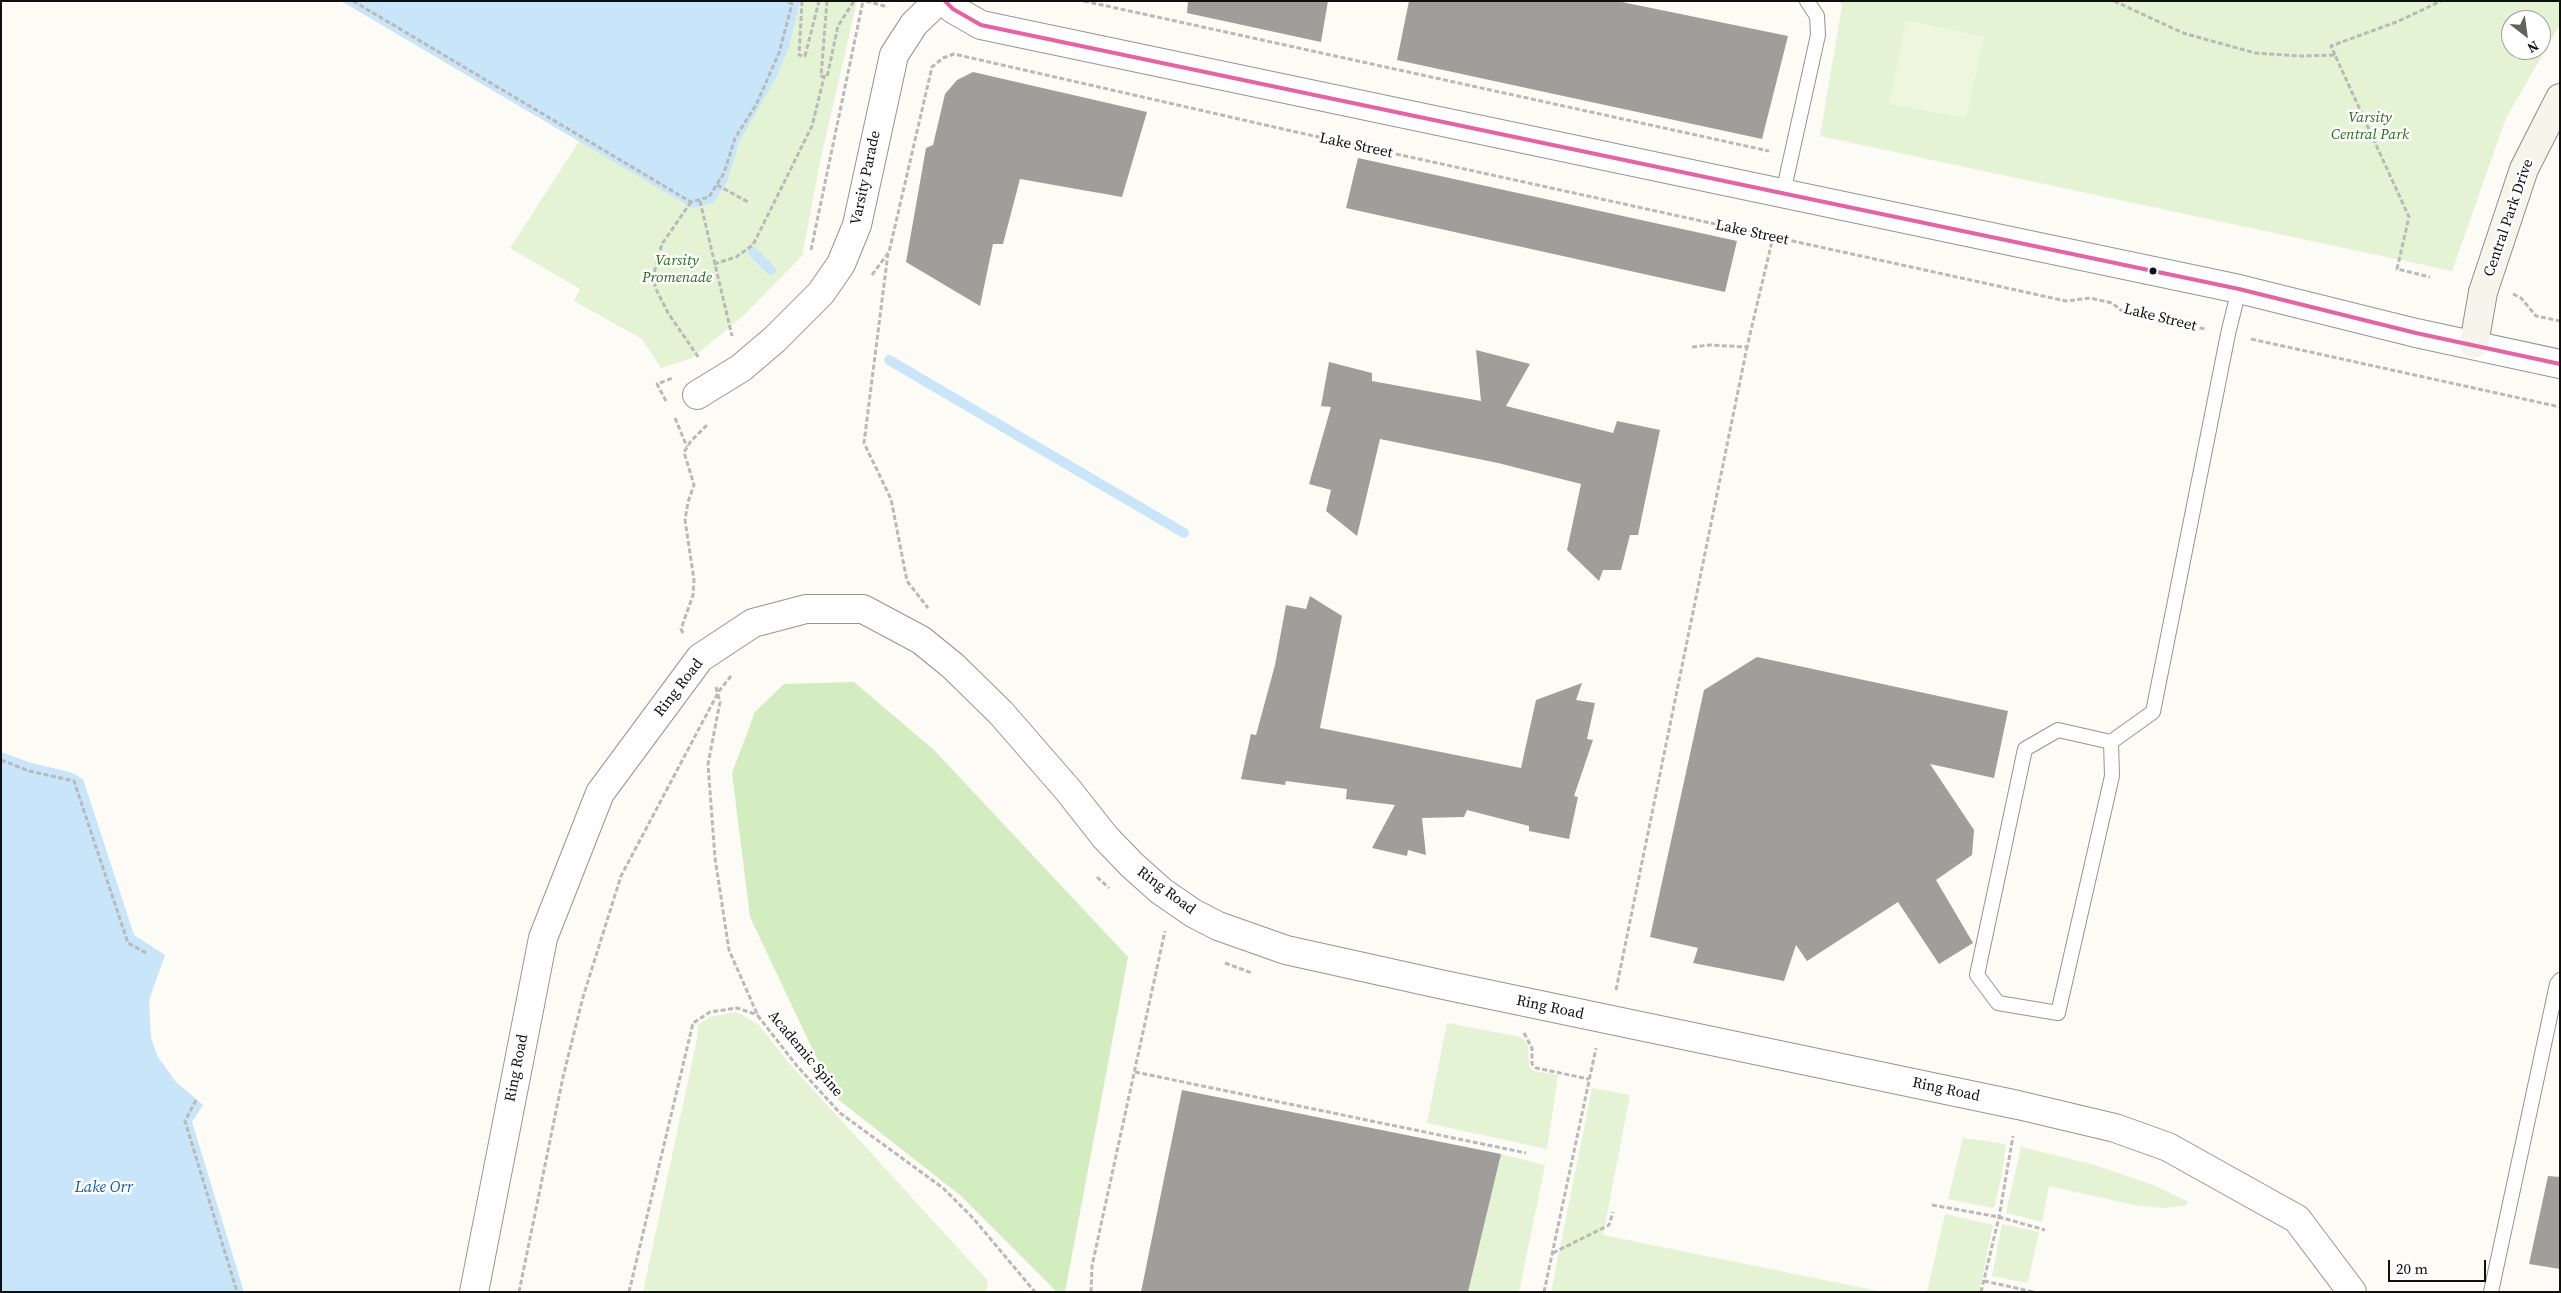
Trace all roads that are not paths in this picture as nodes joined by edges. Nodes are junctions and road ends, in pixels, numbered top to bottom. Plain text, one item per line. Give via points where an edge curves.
1 (938, 1) edge
2 (945, 1) edge
3 (1807, 1) edge
4 (2560, 98) edge
5 (1783, 193) junction
6 (2239, 289) junction
7 (2474, 344) junction
8 (2560, 364) edge
9 (697, 395) dead end
10 (2111, 742) junction
11 (2560, 980) edge
12 (474, 1292) edge
13 (2352, 1292) edge
14 (2490, 1292) edge

1 - 9 street, Varsity Parade via 914,24 894,55 857,225 841,264 821,293 788,327 742,368
2 - 5 street via 981,25
3 - 5 lane via 1817,16 1818,35
4 - 7 street, Central Park Drive via 2524,169 2483,292
5 - 6 street
6 - 7 street via 2416,333
6 - 10 lane via 2153,712
7 - 8 street
10 - 10 lane via 2112,776 2058,1013 1998,1003 1976,975 2025,749 2058,730
11 - 14 lane
12 - 13 street, Ring Road via 543,938 600,792 696,662 752,623 806,609 863,609 920,640 1001,712 1132,865 1161,891 1194,913 1248,938 1286,950 2115,1128 2168,1147 2298,1220

